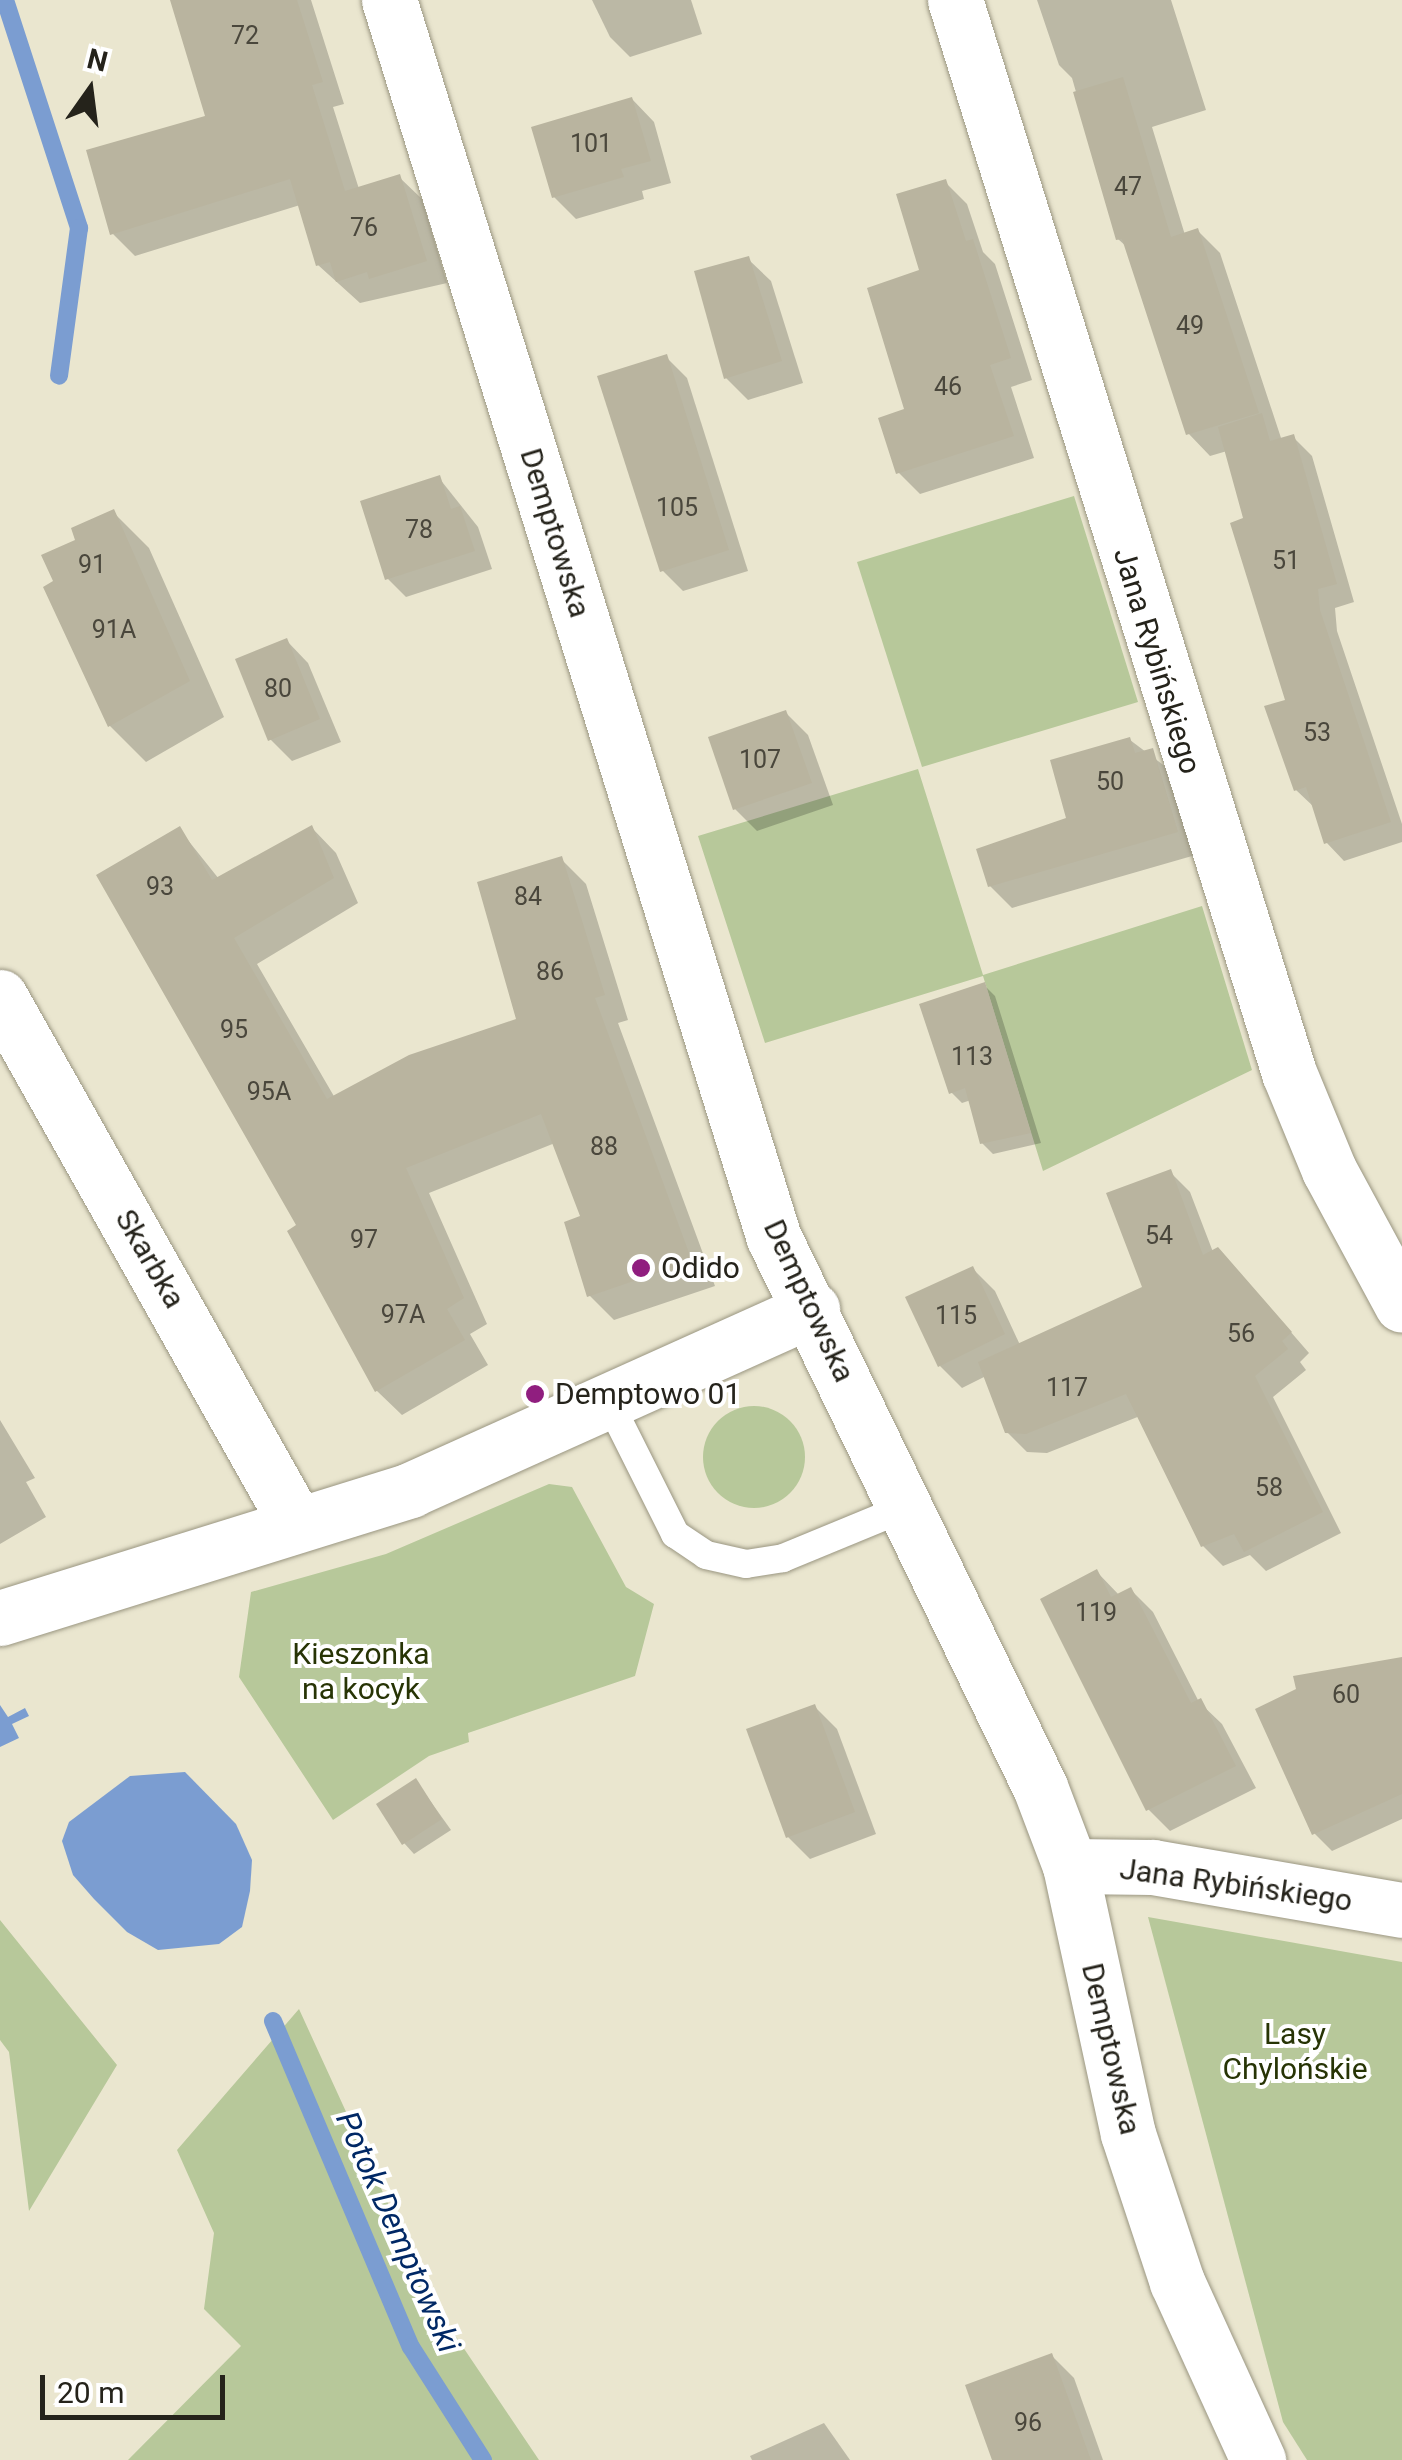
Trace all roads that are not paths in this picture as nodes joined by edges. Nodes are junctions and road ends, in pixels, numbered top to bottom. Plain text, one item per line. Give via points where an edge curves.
1 (390, 0) edge
2 (955, 0) edge
3 (0, 997) edge
4 (1402, 1305) edge
5 (812, 1309) junction
6 (608, 1400) junction
7 (907, 1507) junction
8 (296, 1523) junction
9 (0, 1618) edge
10 (1070, 1866) junction
11 (1402, 1910) edge
12 (1258, 2460) edge

1 - 5 street, Demptowska via 774,1238
2 - 4 street, Jana Rybińskiego via 1289,1073 1329,1170
3 - 8 street, Skarbka
5 - 6 street
5 - 7 street, Demptowska
6 - 7 lane via 667,1522 706,1555 746,1564 783,1558
6 - 8 street via 410,1490
7 - 10 street, Demptowska
8 - 9 street
10 - 11 street, Jana Rybińskiego via 1152,1867
10 - 12 street, Demptowska via 1128,2134 1177,2282

